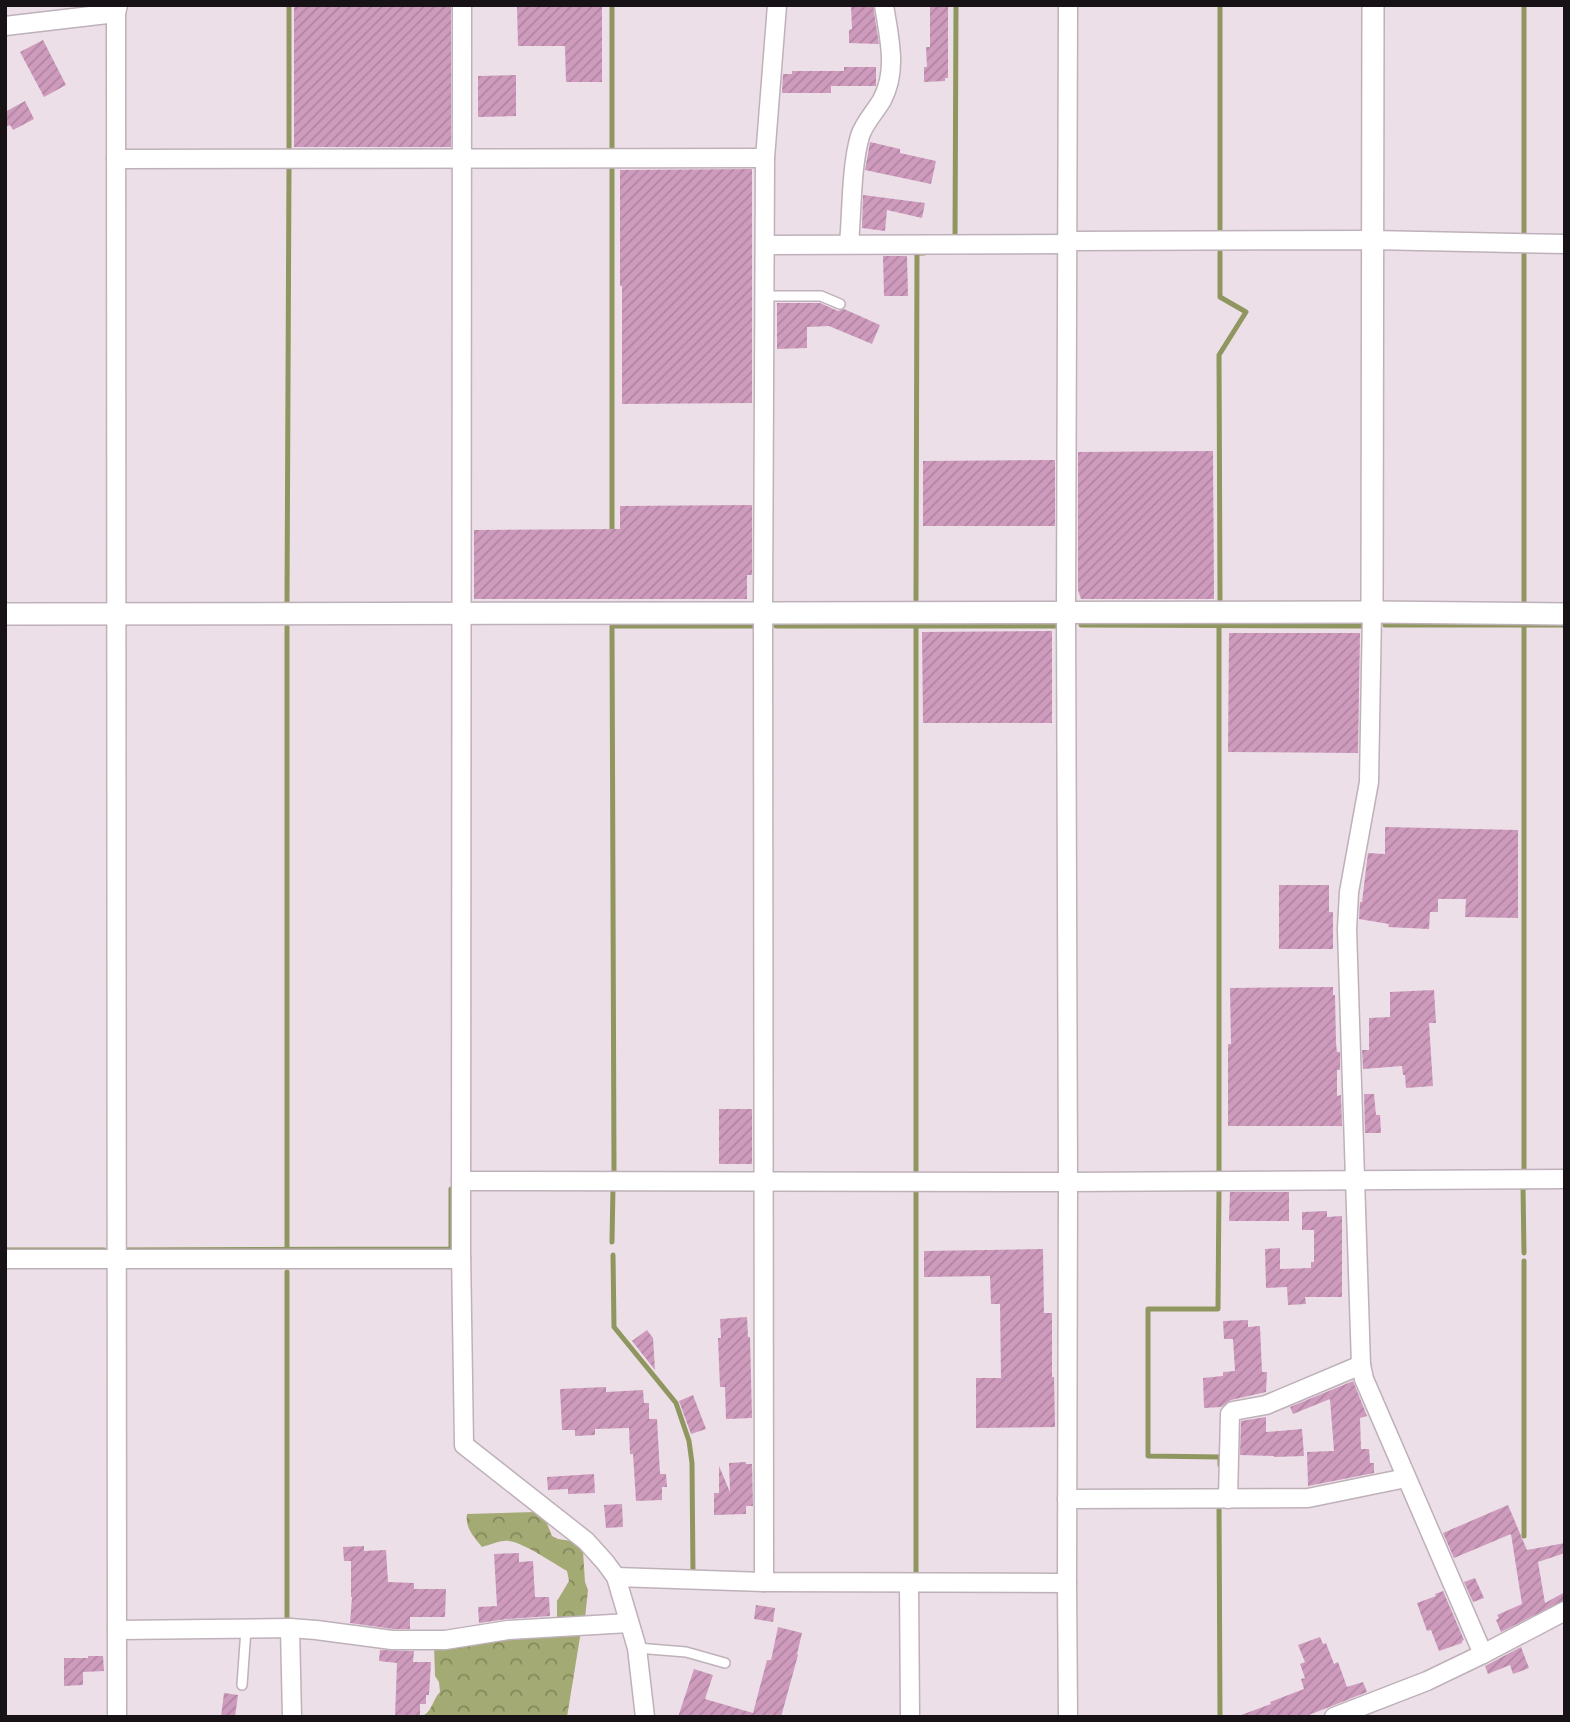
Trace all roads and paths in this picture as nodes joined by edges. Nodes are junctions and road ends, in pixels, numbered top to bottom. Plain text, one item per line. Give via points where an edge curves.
1 (462, 5) edge
2 (777, 5) edge
3 (884, 5) edge
4 (1068, 5) edge
5 (1373, 5) edge
6 (117, 9) edge
7 (5, 26) edge
8 (461, 158) junction
9 (765, 158) junction
10 (116, 159) junction
11 (1373, 240) junction
12 (1068, 242) junction
13 (849, 244) junction
14 (1565, 244) edge
15 (765, 245) junction
16 (765, 296) junction
17 (840, 304) dead end
18 (763, 612) junction
19 (1066, 612) junction
20 (1372, 612) junction
21 (461, 613) junction
22 (5, 614) edge
23 (116, 614) junction
24 (1565, 614) edge
25 (1565, 1179) edge
26 (1354, 1180) junction
27 (461, 1181) junction
28 (764, 1181) junction
29 (1068, 1182) junction
30 (5, 1259) edge
31 (117, 1259) junction
32 (461, 1259) junction
33 (1361, 1364) junction
34 (1406, 1478) junction
35 (1067, 1499) junction
36 (1228, 1499) junction
37 (616, 1577) junction
38 (764, 1582) junction
39 (909, 1583) junction
40 (1067, 1583) junction
41 (1565, 1611) edge
42 (629, 1623) junction
43 (290, 1628) junction
44 (246, 1629) junction
45 (117, 1630) junction
46 (636, 1648) junction
47 (1483, 1654) junction
48 (725, 1663) dead end
49 (242, 1685) dead end
50 (117, 1717) edge
51 (292, 1717) edge
52 (645, 1717) edge
53 (910, 1717) edge
54 (1068, 1717) edge
55 (1334, 1717) edge

1 - 8 street
2 - 9 street
3 - 13 street via 891,74 888,89 860,134
4 - 12 street
5 - 11 street
6 - 7 street
6 - 10 street
8 - 9 street
8 - 10 street
8 - 21 street
9 - 15 street
10 - 23 street
11 - 12 street
11 - 14 street
11 - 20 street
12 - 13 street
12 - 19 street
13 - 15 street
15 - 16 street
16 - 17 lane via 821,296
16 - 18 street
18 - 19 street
18 - 21 street
18 - 28 street
19 - 20 street
19 - 29 street
20 - 24 street
20 - 26 street via 1369,782 1347,929
21 - 23 street
21 - 27 street
22 - 23 street
23 - 31 street
25 - 26 street
26 - 29 street
26 - 33 street
27 - 28 street
27 - 32 street
28 - 29 street
28 - 38 street
29 - 35 street
30 - 31 street
31 - 32 street
31 - 45 street
32 - 37 street via 464,1445 586,1541
33 - 34 street
33 - 36 street via 1266,1405 1230,1414
34 - 36 street via 1308,1498
34 - 47 street
35 - 36 street
35 - 40 street
37 - 38 street
37 - 42 street
38 - 39 street
39 - 40 street
39 - 53 street
40 - 54 street
41 - 47 street
42 - 43 street via 508,1630 445,1640 392,1640
42 - 46 street
43 - 44 street
43 - 51 street
44 - 45 street
44 - 49 lane
45 - 50 street
46 - 48 lane via 686,1652
46 - 52 street
47 - 55 street

